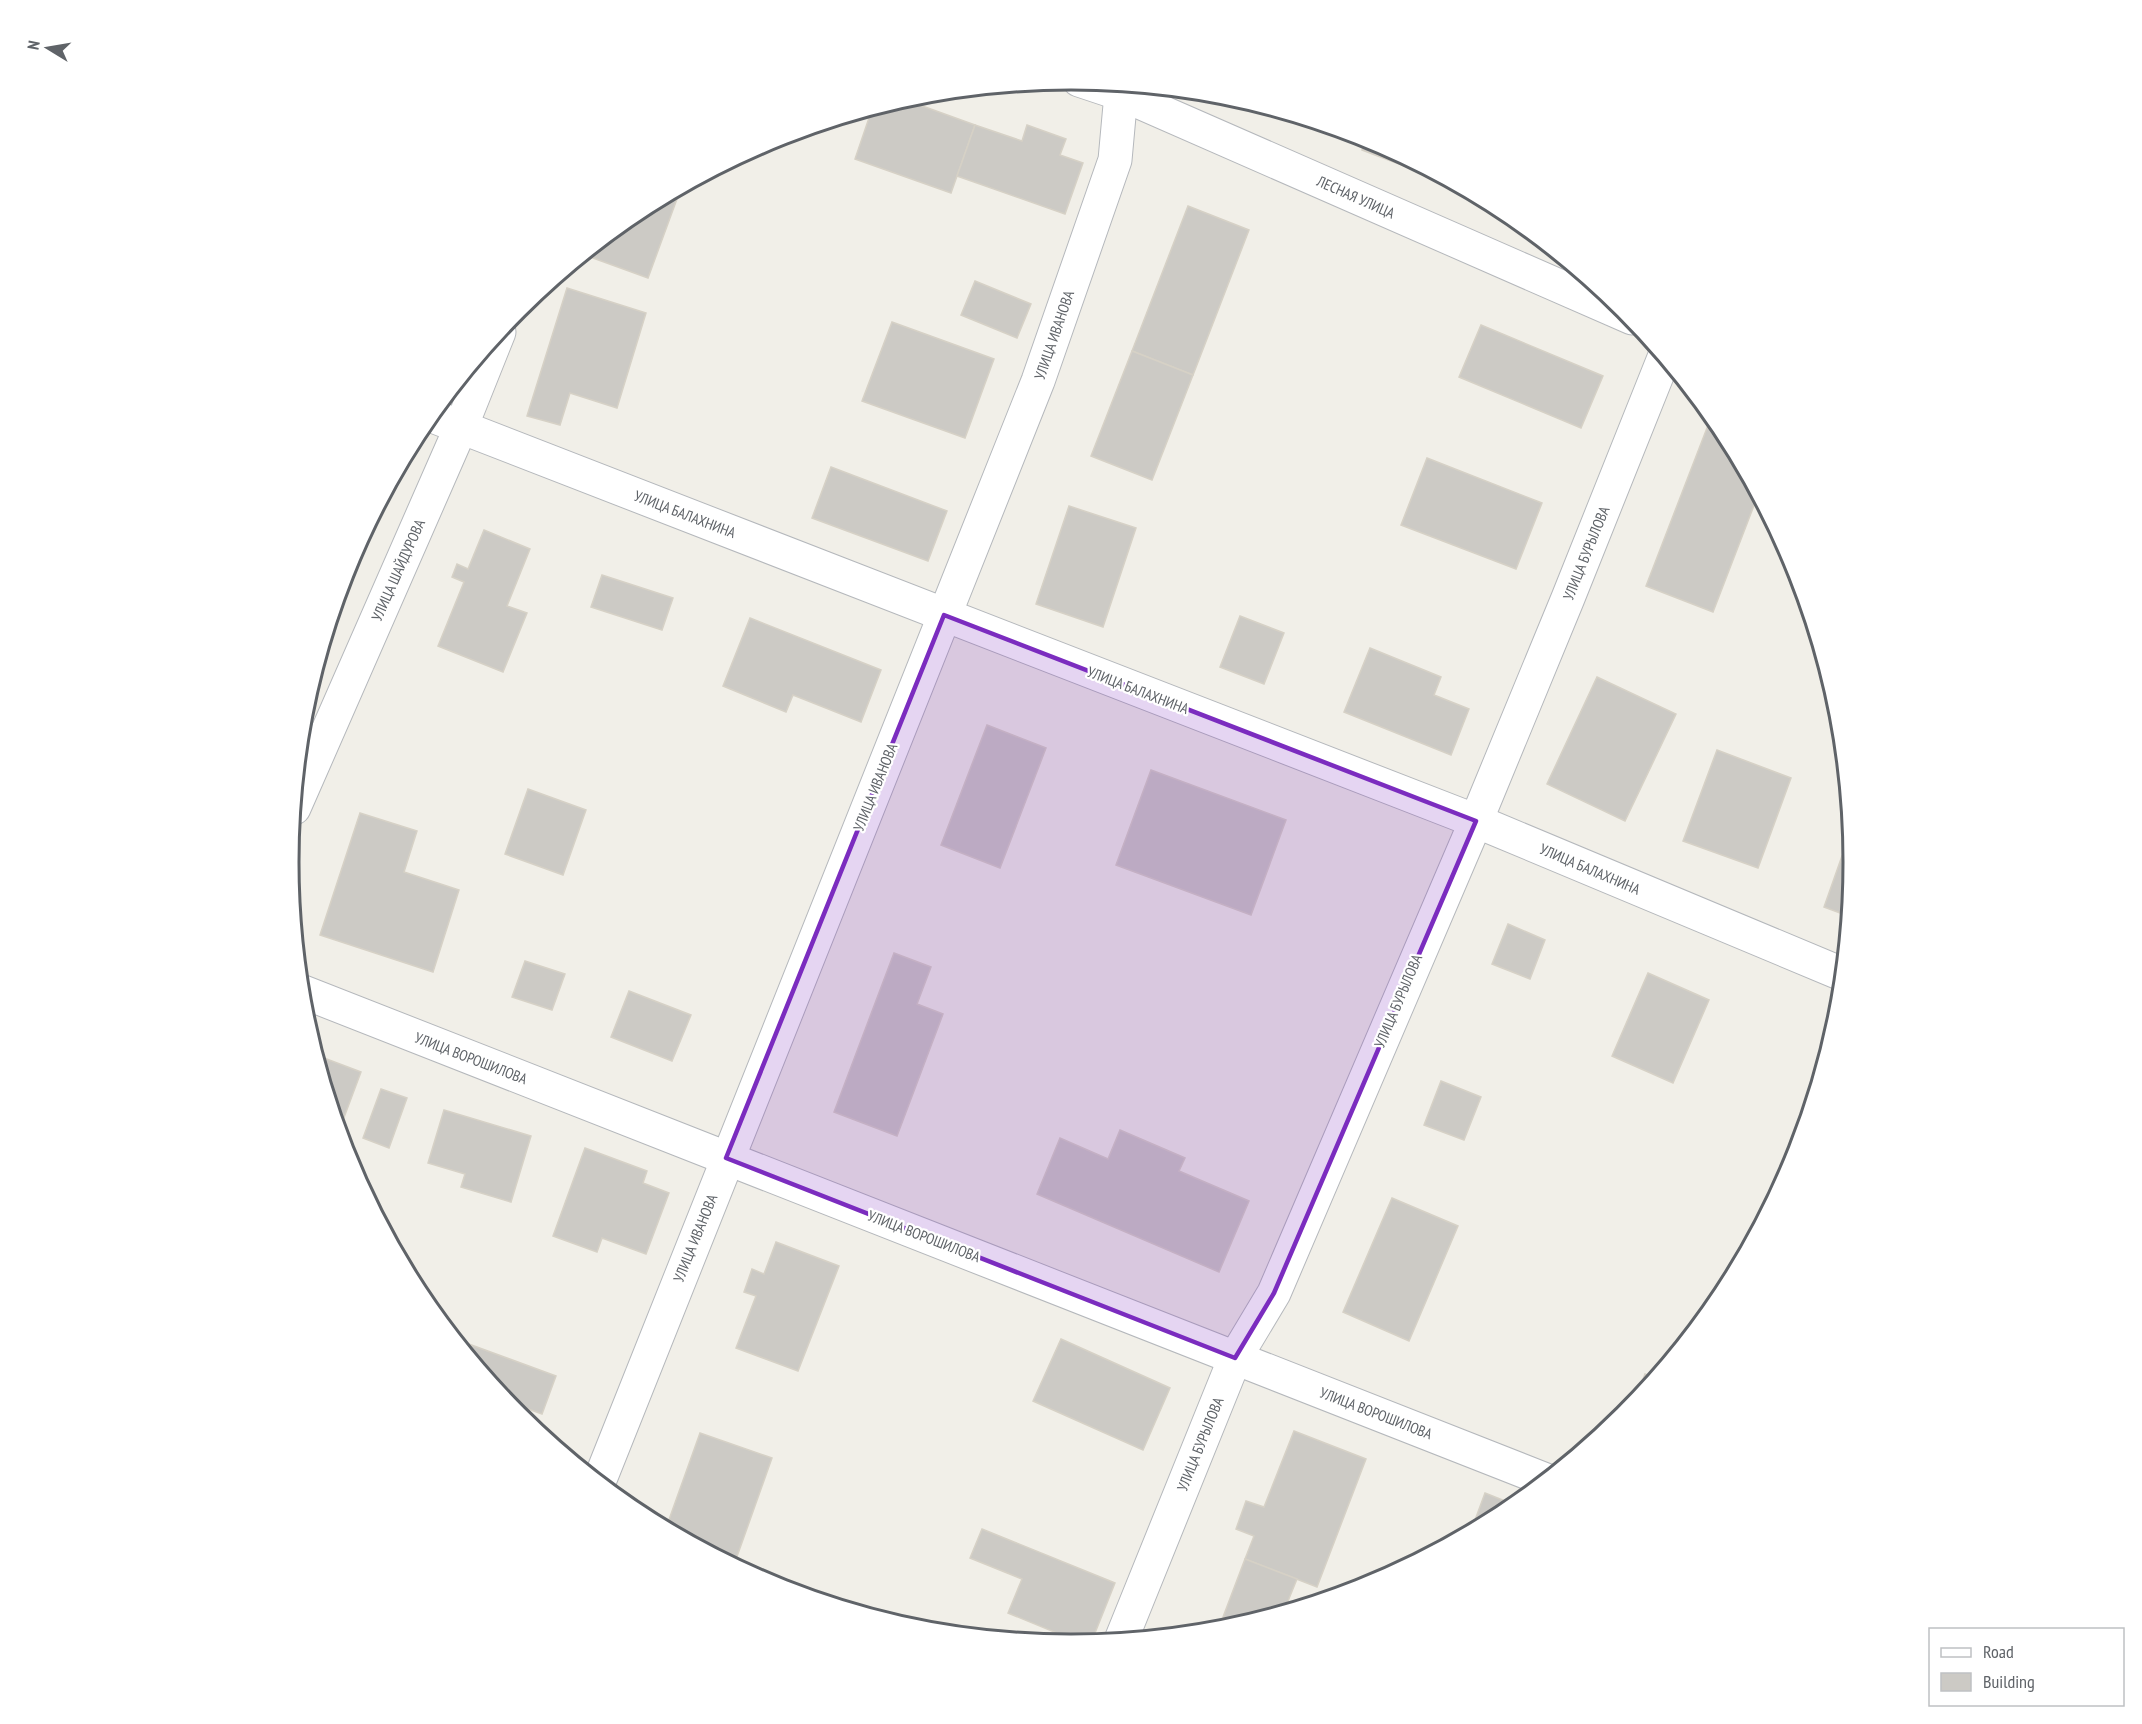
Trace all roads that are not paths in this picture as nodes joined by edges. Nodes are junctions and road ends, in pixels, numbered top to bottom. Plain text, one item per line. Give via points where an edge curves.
1 (1123, 92) edge
2 (1132, 93) edge
3 (1607, 307) edge
4 (490, 354) edge
5 (1661, 365) edge
6 (439, 419) edge
7 (461, 427) junction
8 (944, 615) junction
9 (304, 786) edge
10 (1476, 821) junction
11 (1835, 971) edge
12 (311, 996) edge
13 (726, 1158) junction
14 (1235, 1358) junction
15 (601, 1474) edge
16 (1537, 1477) edge
17 (1124, 1632) edge

1 - 8 street, УЛИЦА ИВАНОВА via 1115,160 1038,381
2 - 3 street, ЛЕСНАЯ УЛИЦА
4 - 7 street, УЛИЦА ШАЙДУРОВА
5 - 10 street, УЛИЦА БУРЫЛОВА
6 - 7 street, УЛИЦА БАЛАХНИНА
7 - 8 street, УЛИЦА БАЛАХНИНА
7 - 9 street, УЛИЦА ШАЙДУРОВА
8 - 10 street, УЛИЦА БАЛАХНИНА
8 - 13 street, УЛИЦА ИВАНОВА
10 - 11 street, УЛИЦА БАЛАХНИНА
10 - 14 street, УЛИЦА БУРЫЛОВА via 1274,1293
12 - 13 street, УЛИЦА ВОРОШИЛОВА
13 - 14 street, УЛИЦА ВОРОШИЛОВА
13 - 15 street, УЛИЦА ИВАНОВА
14 - 16 street, УЛИЦА ВОРОШИЛОВА
14 - 17 street, УЛИЦА БУРЫЛОВА

